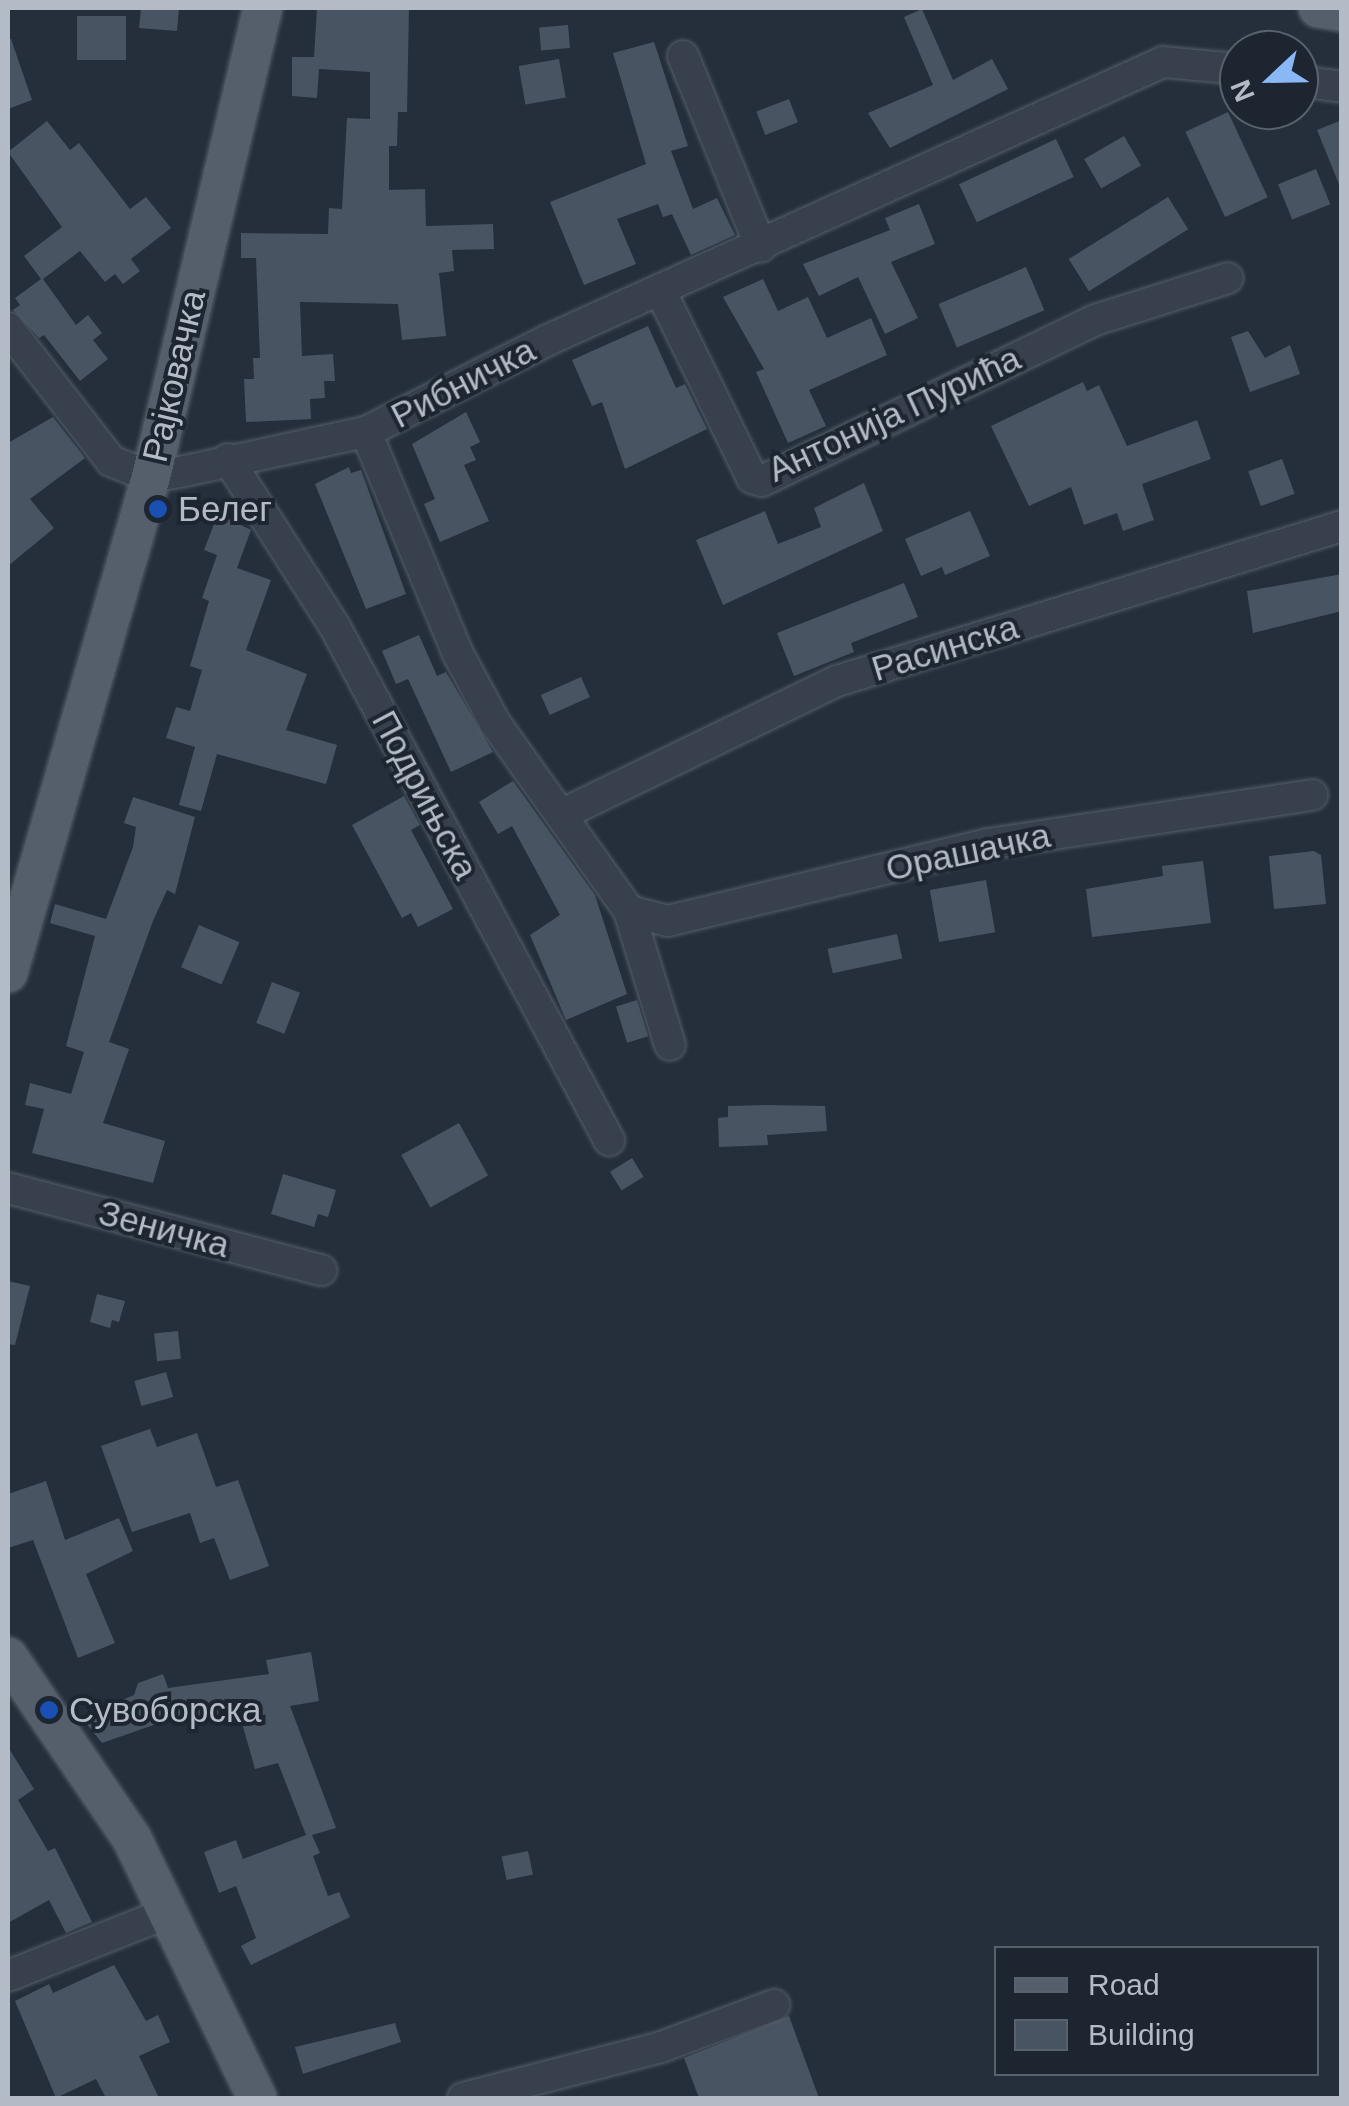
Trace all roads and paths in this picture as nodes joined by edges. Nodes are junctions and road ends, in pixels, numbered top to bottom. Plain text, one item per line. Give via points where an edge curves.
1 (263, 8) edge
2 (1318, 8) edge
3 (1342, 12) edge
4 (683, 56) dead end
5 (1219, 68) edge
6 (762, 247) junction
7 (1228, 278) dead end
8 (662, 294) junction
9 (8, 328) edge
10 (366, 432) junction
11 (228, 459) junction
12 (151, 477) junction
13 (1342, 526) edge
14 (1312, 795) dead end
15 (564, 812) junction
16 (629, 910) junction
17 (8, 973) edge
18 (670, 1045) dead end
19 (609, 1140) dead end
20 (8, 1188) edge
21 (321, 1270) dead end
22 (12, 1673) edge
23 (172, 1911) junction
24 (8, 1976) edge
25 (774, 2004) dead end
26 (257, 2098) edge
27 (463, 2098) edge

1 - 12 main road, Рајковачка
2 - 3 main road
4 - 6 street
5 - 6 street, Рибничка via 1163,62
6 - 8 street, Рибничка
7 - 8 street, Антонија Пурића via 1095,320 762,480 752,478
8 - 10 street, Рибничка via 548,340
9 - 12 street via 111,461
10 - 11 street, Рибничка
10 - 15 street via 457,652 514,756
11 - 12 street, Рибничка
11 - 19 street, Подрињска via 335,627
12 - 17 main road, Рајковачка
13 - 15 street, Расинска via 837,681
14 - 16 street, Орашачка via 988,844 668,920
15 - 16 street
16 - 18 street
20 - 21 street, Зеничка
22 - 23 main road via 85,1764
23 - 24 street
23 - 26 main road
25 - 27 street via 661,2047

